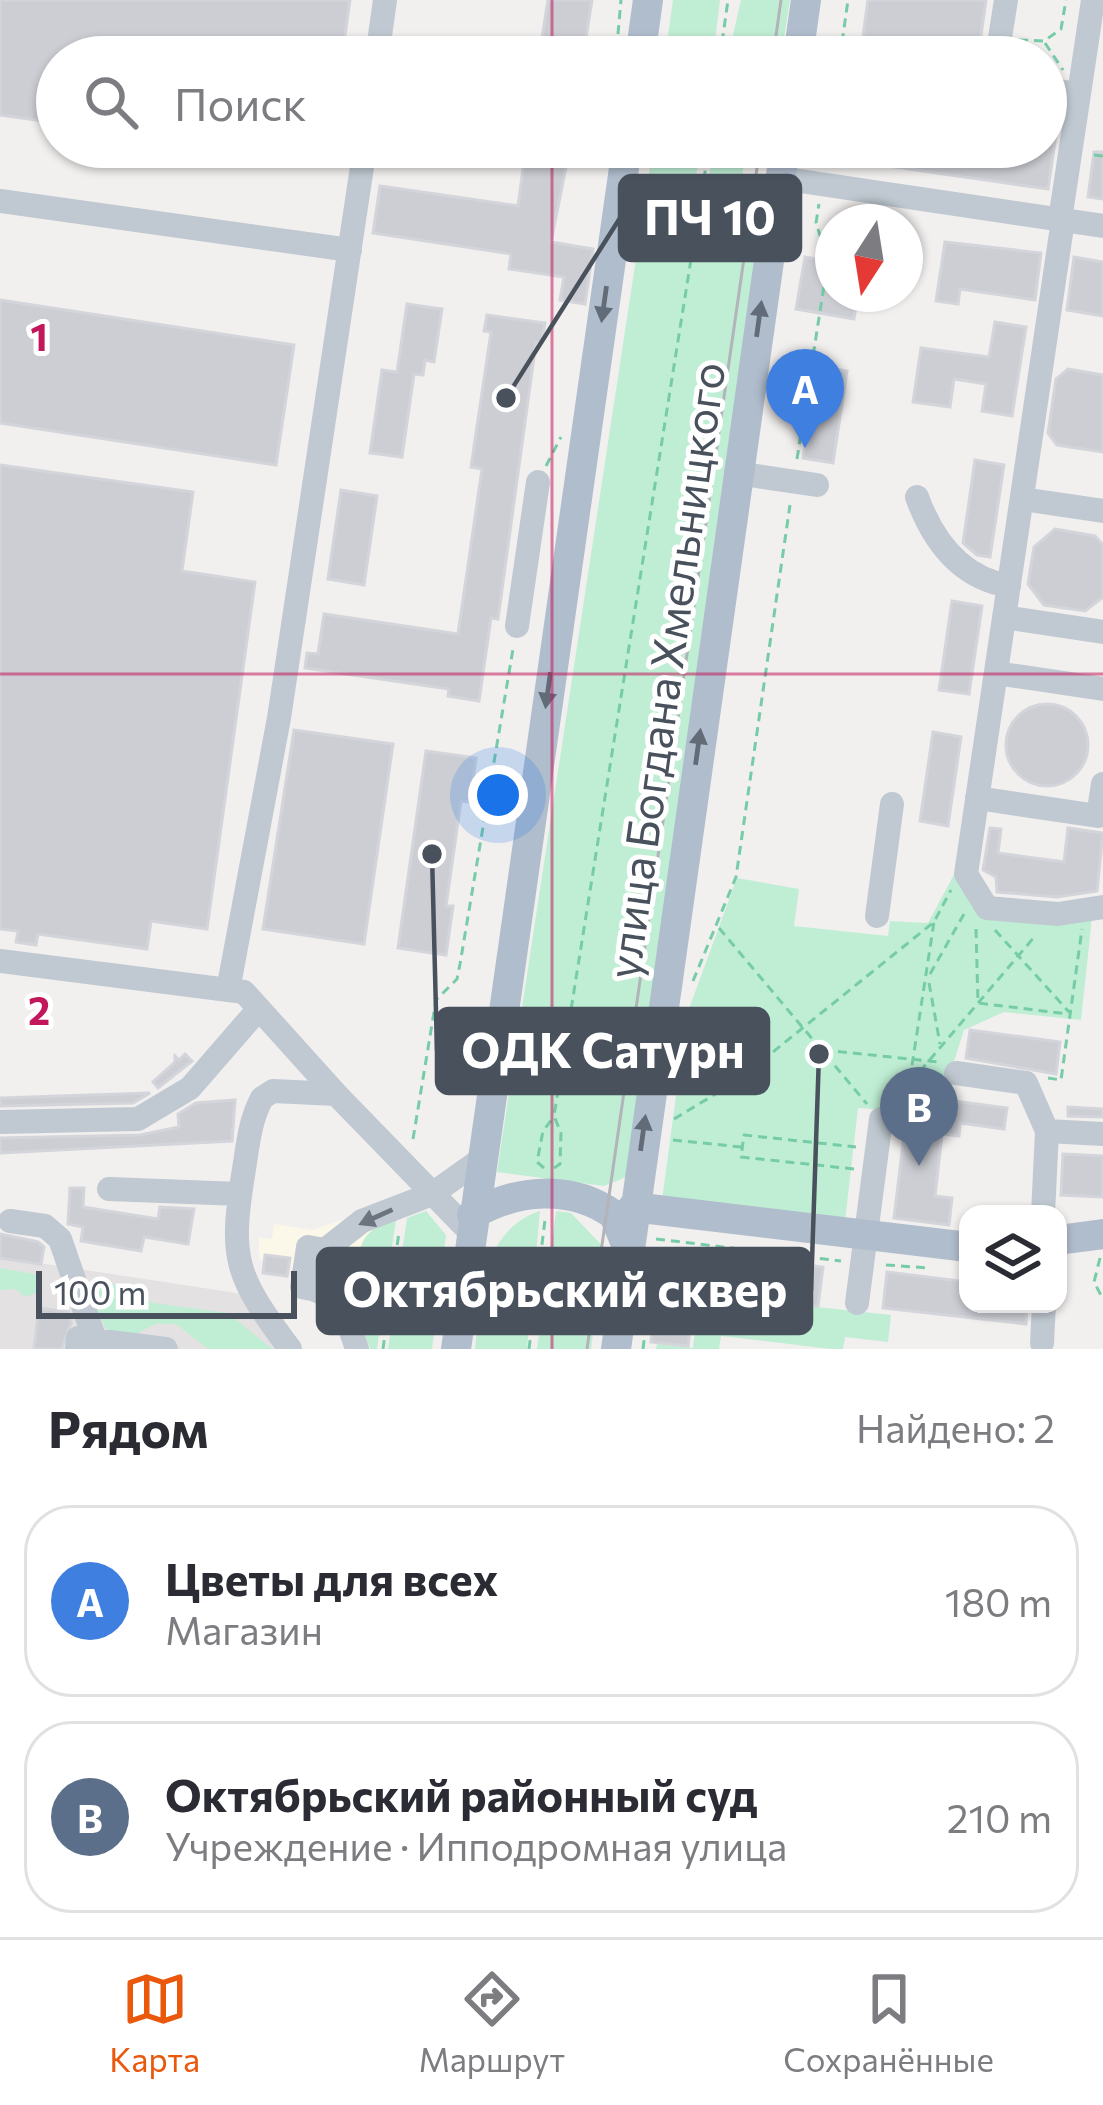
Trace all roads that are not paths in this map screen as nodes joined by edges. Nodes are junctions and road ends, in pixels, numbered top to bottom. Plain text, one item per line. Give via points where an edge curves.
1 (385, 0) edge
2 (648, 0) edge
3 (806, 0) edge
4 (1006, 0) edge
5 (1093, 0) edge
6 (380, 36) edge
7 (633, 36) edge
8 (801, 36) edge
9 (1000, 36) edge
10 (1067, 92) edge
11 (1079, 94) junction
12 (362, 168) edge
13 (623, 168) edge
14 (782, 168) edge
15 (803, 168) edge
16 (0, 201) edge
17 (1062, 220) junction
18 (1103, 226) edge
19 (350, 250) junction
20 (736, 473) junction
21 (538, 482) dead end
22 (806, 483) road end
23 (917, 497) dead end
24 (1022, 499) junction
25 (1103, 511) edge
26 (526, 562) junction
27 (566, 567) junction
28 (1009, 586) junction
29 (1004, 617) junction
30 (517, 626) road end
31 (1103, 632) edge
32 (996, 673) junction
33 (1103, 689) edge
34 (1103, 784) edge
35 (977, 798) junction
36 (892, 804) dead end
37 (1094, 908) edge
38 (877, 916) dead end
39 (0, 961) edge
40 (243, 998) junction
41 (950, 1068) road end
42 (336, 1094) junction
43 (880, 1119) road end
44 (0, 1122) edge
45 (1047, 1131) junction
46 (1103, 1134) edge
47 (480, 1160) junction
48 (109, 1189) dead end
49 (240, 1194) junction
50 (432, 1194) junction
51 (1043, 1205) edge
52 (633, 1207) junction
53 (10, 1220) dead end
54 (471, 1223) junction
55 (1103, 1234) edge
56 (1067, 1239) edge
57 (628, 1249) junction
58 (864, 1251) junction
59 (957, 1258) edge
60 (857, 1303) dead end
61 (1044, 1313) edge
62 (1042, 1343) dead end
63 (86, 1344) edge
64 (166, 1349) edge
65 (290, 1349) edge
66 (357, 1349) edge
67 (456, 1349) edge
68 (616, 1349) edge

1 - 6 street
2 - 7 main road
3 - 8 main road
4 - 9 street
5 - 11 street
10 - 11 street
11 - 17 street
12 - 19 street
13 -> 27 main road
20 -> 14 main road, улица Богдана Хмельницкого
15 - 17 street
16 - 19 street
17 - 18 street
17 - 24 street
19 - 40 street
20 - 22 street
52 -> 20 main road, улица Богдана Хмельницкого
21 - 26 street
23 - 28 street via 947,553 984,582
24 - 25 street
24 - 28 street
26 - 27 street
26 - 30 street
27 -> 47 main road
28 - 29 street
29 - 31 street
29 - 32 street
32 - 33 street
32 - 35 street
34 - 35 street via 1098,816
35 - 37 street via 966,874 987,908
36 - 38 street
39 - 40 street
40 - 42 street
40 - 44 street via 190,1088 138,1119
41 - 45 street via 1026,1084
42 - 49 street via 273,1091 262,1098
42 - 50 street
43 - 58 street
45 - 46 street
45 - 51 street
47 - 50 street
47 - 54 main road
48 - 49 street
49 - 65 street via 233,1244 244,1279
50 - 54 street
50 -> 66 street via 362,1221 325,1250 308,1247 302,1287 343,1305
52 - 57 main road, улица Богдана Хмельницкого
52 - 58 main road
53 - 63 street via 45,1226 60,1239
54 - 57 main road via 521,1193 580,1199 614,1215
54 - 67 main road
55 - 56 main road
57 - 68 main road, улица Богдана Хмельницкого
58 - 59 main road
58 - 60 street
61 - 62 street
63 - 64 street

